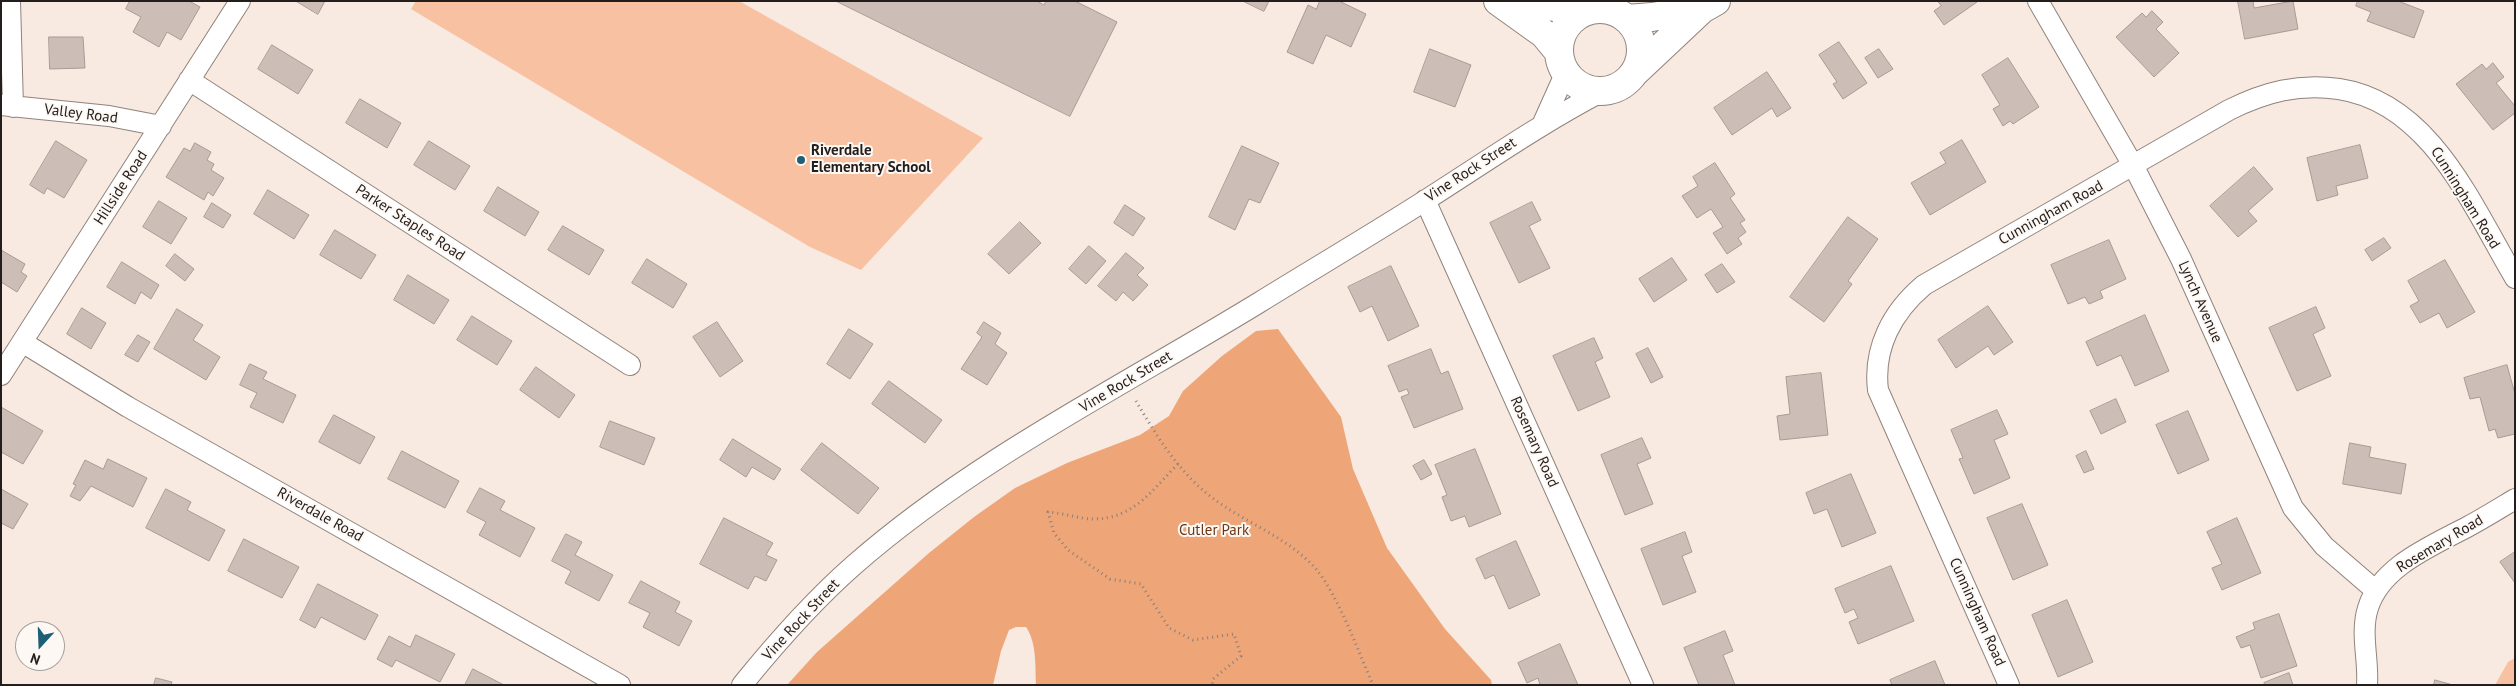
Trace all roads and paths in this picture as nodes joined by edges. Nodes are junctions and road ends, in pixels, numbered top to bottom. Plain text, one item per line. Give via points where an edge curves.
1 (10, 1) edge
2 (240, 1) edge
3 (1498, 1) edge
4 (1516, 1) edge
5 (2038, 1) edge
6 (1709, 5) edge
7 (1585, 12) junction
8 (1627, 19) junction
9 (1562, 62) junction
10 (1635, 72) junction
11 (189, 80) junction
12 (1600, 92) junction
13 (7, 106) edge
14 (1543, 123) junction
15 (160, 126) junction
16 (2134, 167) junction
17 (1425, 200) junction
18 (2515, 278) edge
19 (22, 342) junction
20 (630, 365) dead end
21 (1, 375) edge
22 (1125, 383) junction
23 (1178, 464) junction
24 (2515, 499) edge
25 (2375, 590) junction
26 (620, 685) edge
27 (742, 685) edge
28 (1212, 685) edge
29 (1373, 685) edge
30 (1643, 685) edge
31 (2009, 685) edge
32 (2367, 685) edge

1 - 13 street
2 - 11 street, Hillside Road
3 - 9 main road via 1544,34
4 - 7 main road
5 - 16 street, Lynch Avenue
6 - 8 main road
6 - 10 main road
7 - 8 main road via 1607,9
7 - 9 main road via 1565,27 1560,38
8 - 10 main road via 1635,28 1642,50
9 - 12 main road via 1575,84
9 - 14 street
10 - 12 main road via 1614,90
11 - 15 street, Hillside Road
11 - 20 street, Parker Staples Road
12 - 14 street, Vine Rock Street
13 - 15 street, Valley Road via 109,116
14 - 17 street, Vine Rock Street
15 - 19 street, Hillside Road
16 - 18 street, Cunningham Road via 2230,110 2264,94 2312,86 2361,94 2406,118 2433,146 2453,173
16 - 25 street, Lynch Avenue via 2196,292 2293,508 2324,546
16 - 31 street, Cunningham Road via 1924,285 1899,310 1878,357 1876,373 1882,404
17 - 22 street, Vine Rock Street
17 - 30 street, Rosemary Road
19 - 21 street, Hillside Road
19 - 26 street, Riverdale Road via 136,411
22 - 23 path
22 - 27 street, Vine Rock Street via 1034,437 890,535 805,612
23 - 28 path via 1144,499 1123,515 1093,519 1048,512 1054,533 1068,550 1110,579 1140,584 1168,628 1193,640 1234,634 1242,656 1213,679
23 - 29 path via 1210,496 1292,548 1317,570 1332,594
24 - 25 street, Rosemary Road via 2406,562
25 - 32 street, Rosemary Road via 2367,609 2365,627

